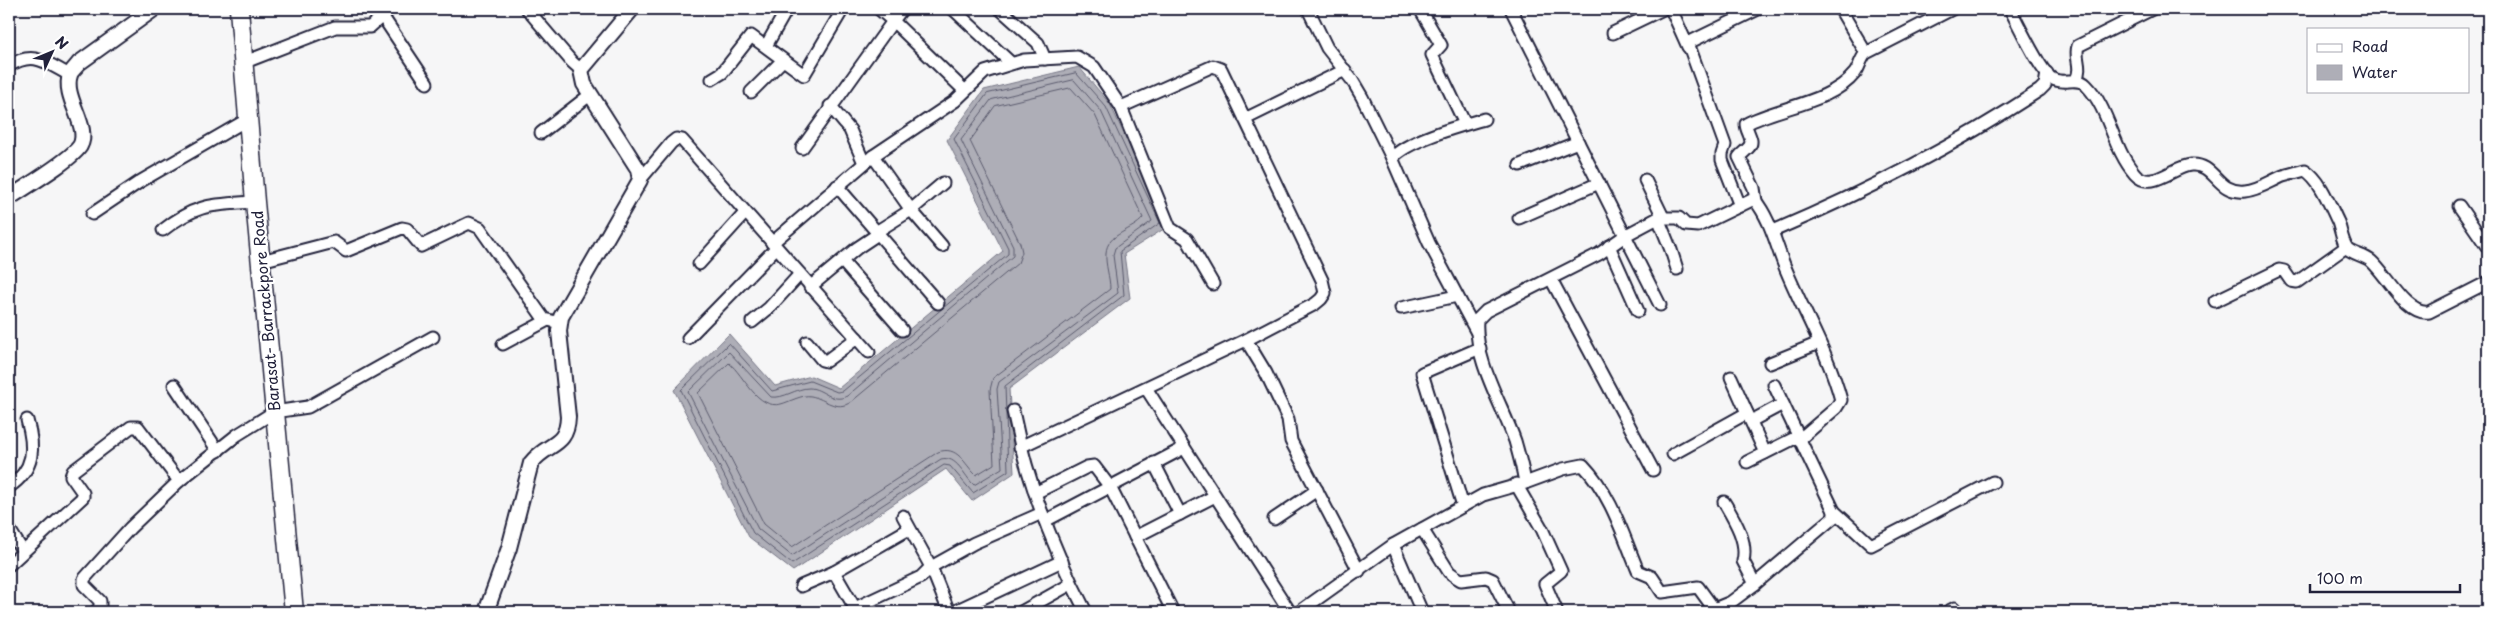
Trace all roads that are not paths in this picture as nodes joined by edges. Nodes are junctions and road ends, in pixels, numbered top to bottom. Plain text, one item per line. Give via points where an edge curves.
1 (154, 9) edge
2 (240, 9) edge
3 (526, 9) edge
4 (632, 9) edge
5 (787, 9) edge
6 (843, 9) edge
7 (879, 9) edge
8 (902, 9) edge
9 (953, 9) edge
10 (1000, 9) edge
11 (1308, 9) edge
12 (1420, 9) edge
13 (1511, 9) edge
14 (1662, 9) edge
15 (1671, 9) edge
16 (1758, 9) edge
17 (1840, 9) edge
18 (1952, 9) edge
19 (2010, 9) edge
20 (2152, 9) edge
21 (387, 13) edge
22 (892, 22) junction
23 (1613, 33) dead end
24 (766, 46) junction
25 (1688, 47) junction
26 (1866, 53) junction
27 (1045, 59) junction
28 (784, 60) junction
29 (245, 62) junction
30 (1011, 63) junction
31 (9, 66) edge
32 (581, 70) junction
33 (1345, 70) junction
34 (2047, 73) junction
35 (70, 75) junction
36 (712, 79) dead end
37 (2076, 80) junction
38 (427, 83) dead end
39 (964, 90) junction
40 (751, 92) dead end
41 (591, 94) junction
42 (830, 106) junction
43 (1121, 107) junction
44 (250, 118) junction
45 (1245, 119) junction
46 (1484, 119) dead end
47 (1465, 124) junction
48 (541, 133) dead end
49 (1578, 142) junction
50 (802, 148) dead end
51 (1392, 158) junction
52 (868, 160) junction
53 (1520, 165) dead end
54 (640, 180) junction
55 (1645, 180) dead end
56 (943, 183) dead end
57 (1599, 183) junction
58 (837, 186) junction
59 (9, 198) edge
60 (1756, 201) junction
61 (255, 202) junction
62 (1740, 206) junction
63 (2459, 206) dead end
64 (911, 210) junction
65 (745, 213) junction
66 (92, 214) dead end
67 (1519, 218) dead end
68 (1660, 218) junction
69 (163, 230) dead end
70 (1774, 231) junction
71 (877, 233) junction
72 (1626, 235) junction
73 (774, 246) junction
74 (942, 246) dead end
75 (1609, 246) junction
76 (2346, 246) junction
77 (2488, 248) edge
78 (842, 261) junction
79 (261, 262) junction
80 (700, 264) dead end
81 (1676, 269) dead end
82 (800, 274) junction
83 (1550, 279) junction
84 (2488, 282) edge
85 (1213, 284) dead end
86 (810, 287) junction
87 (1457, 296) junction
88 (2216, 300) dead end
89 (938, 303) dead end
90 (1660, 305) dead end
91 (1401, 308) dead end
92 (1638, 312) dead end
93 (553, 322) junction
94 (752, 322) dead end
95 (902, 330) dead end
96 (1476, 331) junction
97 (433, 337) dead end
98 (688, 338) dead end
99 (857, 338) junction
100 (1246, 340) junction
101 (807, 342) dead end
102 (1820, 343) junction
103 (503, 344) dead end
104 (1480, 348) junction
105 (869, 352) dead end
106 (1770, 363) dead end
107 (1731, 376) dead end
108 (174, 385) dead end
109 (1774, 385) dead end
110 (1146, 388) junction
111 (1784, 404) junction
112 (1013, 411) dead end
113 (274, 412) junction
114 (1749, 417) junction
115 (27, 420) dead end
116 (1800, 437) junction
117 (1020, 448) junction
118 (1184, 448) junction
119 (218, 451) junction
120 (1765, 453) junction
121 (1673, 454) dead end
122 (1747, 462) dead end
123 (1154, 463) junction
124 (1653, 470) dead end
125 (179, 481) junction
126 (1993, 482) dead end
127 (1520, 483) junction
128 (9, 487) edge
129 (1110, 487) junction
130 (1317, 490) junction
131 (1035, 493) junction
132 (1215, 496) junction
133 (1724, 502) dead end
134 (1463, 506) junction
135 (1834, 511) junction
136 (1180, 514) junction
137 (903, 516) dead end
138 (1043, 517) junction
139 (1274, 519) dead end
140 (9, 528) edge
141 (909, 529) junction
142 (1422, 529) junction
143 (1135, 537) junction
144 (1393, 545) junction
145 (22, 550) junction
146 (1062, 561) junction
147 (9, 565) edge
148 (931, 567) junction
149 (1359, 571) junction
150 (834, 572) junction
151 (1071, 584) junction
152 (1756, 584) junction
153 (801, 586) dead end
154 (1733, 607) edge
155 (856, 610) edge
156 (1710, 611) edge
157 (95, 612) edge
158 (294, 612) edge
159 (486, 612) edge
160 (951, 612) edge
161 (1021, 612) edge
162 (1086, 612) edge
163 (1173, 612) edge
164 (1290, 612) edge
165 (1299, 612) edge
166 (1422, 612) edge
167 (1509, 612) edge
168 (1557, 612) edge

1 - 35 street via 80,63
2 - 29 main road, Barasat- Barrackpore Road
3 - 32 street
4 - 32 street
5 - 24 street
6 - 28 street via 804,75
7 - 22 street
8 - 22 street
9 - 30 street
10 - 27 street via 1038,43
11 - 33 street via 1327,48
12 - 47 street via 1441,45 1432,55
13 - 49 street
14 - 23 street
15 - 25 street
16 - 25 street via 1691,41
17 - 26 street
18 - 26 street
19 - 34 street
20 - 37 street via 2078,46 2080,70
21 - 29 street via 370,27 334,27
21 - 38 street
22 - 39 street
22 - 42 street
24 - 28 street
24 - 36 street via 751,36 722,72
25 - 62 street via 1725,145 1722,160
26 - 60 street via 1855,73 1837,88 1746,124 1752,140 1739,157 1754,188
27 - 30 street
27 - 43 street via 1067,56 1085,61 1094,67
28 - 40 street
29 - 44 main road, Barasat- Barrackpore Road
30 - 39 street via 985,72
31 - 35 street via 20,59 35,58
32 - 41 street via 584,84
33 - 45 street
33 - 51 street
34 - 37 street via 2052,79 2063,82
34 - 70 street via 2045,85 2040,90 1927,156
35 - 59 street via 70,89 83,134 81,144
37 - 76 street via 2085,84 2102,109 2116,144 2136,176 2155,180 2189,165 2199,165 2232,192 2247,191 2305,170 2318,182
39 - 52 street via 955,101
41 - 48 street
41 - 54 street via 638,169
42 - 50 street
42 - 52 street via 850,130
43 - 45 street via 1218,66
43 - 85 street via 1170,228 1187,239
44 - 61 main road, Barasat- Barrackpore Road
44 - 66 street via 141,181
45 - 100 street via 1322,280 1325,293 1315,304
46 - 47 street
47 - 51 street via 1432,136
49 - 53 street
49 - 57 street
51 - 87 street
52 - 58 street
52 - 64 street
54 - 65 street via 671,143 676,139 682,140
54 - 93 street
55 - 68 street
56 - 64 street
57 - 67 street
57 - 72 street
58 - 71 street
58 - 73 street
60 - 62 street via 1754,199
60 - 70 street
61 - 69 street via 200,207 180,216
61 - 79 main road, Barasat- Barrackpore Road
62 - 68 street via 1698,226 1686,225 1679,218
63 - 77 street
64 - 71 street
64 - 74 street
65 - 73 street
65 - 80 street
68 - 72 street
68 - 81 street
70 - 102 street via 1786,271
71 - 78 street
71 - 89 street
72 - 75 street
72 - 90 street
73 - 82 street
73 - 98 street
75 - 83 street
75 - 92 street
76 - 84 street via 2370,261 2404,300 2421,313
76 - 88 street via 2296,282 2279,270
78 - 86 street
78 - 95 street
79 - 93 street via 334,242 346,251 402,228 407,229 422,246 473,223
79 - 113 main road, Barasat- Barrackpore Road
82 - 86 street
82 - 94 street
83 - 96 street via 1486,311 1477,320
83 - 124 street
86 - 99 street
87 - 91 street
87 - 96 street
93 - 103 street
93 - 159 street via 568,426 564,437 538,454 531,463 509,548
96 - 104 street
97 - 113 street via 308,408
99 - 101 street via 826,361
99 - 105 street
100 - 110 street
100 - 130 street via 1288,419 1291,441
102 - 106 street
102 - 116 street via 1842,400
104 - 127 street via 1515,441
104 - 134 street via 1422,373
107 - 114 street
108 - 119 street
109 - 111 street
110 - 117 street
110 - 118 street
111 - 114 street
111 - 116 street
112 - 117 street
113 - 119 street
113 - 158 main road, Barasat- Barrackpore Road
114 - 120 street
114 - 121 street
115 - 128 street via 32,436 29,467
116 - 120 street
116 - 135 street
117 - 131 street
118 - 123 street
118 - 132 street
119 - 125 street
120 - 122 street
123 - 129 street
123 - 136 street
125 - 145 street via 138,427 131,427 73,471 71,476 83,497
125 - 157 street via 84,579 84,585 100,601 100,608
126 - 135 street via 1870,545
127 - 134 street via 1483,495
127 - 156 street via 1583,465 1596,478 1622,529 1638,571 1652,577 1662,592 1698,587
127 - 168 street via 1561,572 1545,584
129 - 131 street via 1094,466
129 - 138 street
129 - 143 street
130 - 139 street
130 - 149 street
131 - 138 street
132 - 136 street
132 - 164 street
133 - 152 street via 1742,539 1743,561
134 - 142 street
135 - 152 street via 1832,520
136 - 143 street
137 - 141 street
138 - 146 street
138 - 148 street via 974,543
140 - 145 street
141 - 148 street
141 - 150 street
142 - 144 street
142 - 167 street via 1449,572 1461,580 1486,577 1493,580
143 - 163 street
144 - 149 street
144 - 166 street
145 - 147 street
146 - 151 street
146 - 160 street
148 - 155 street via 921,577
148 - 160 street
149 - 165 street
150 - 153 street
150 - 155 street
151 - 161 street
151 - 162 street
152 - 154 street
154 - 156 street

